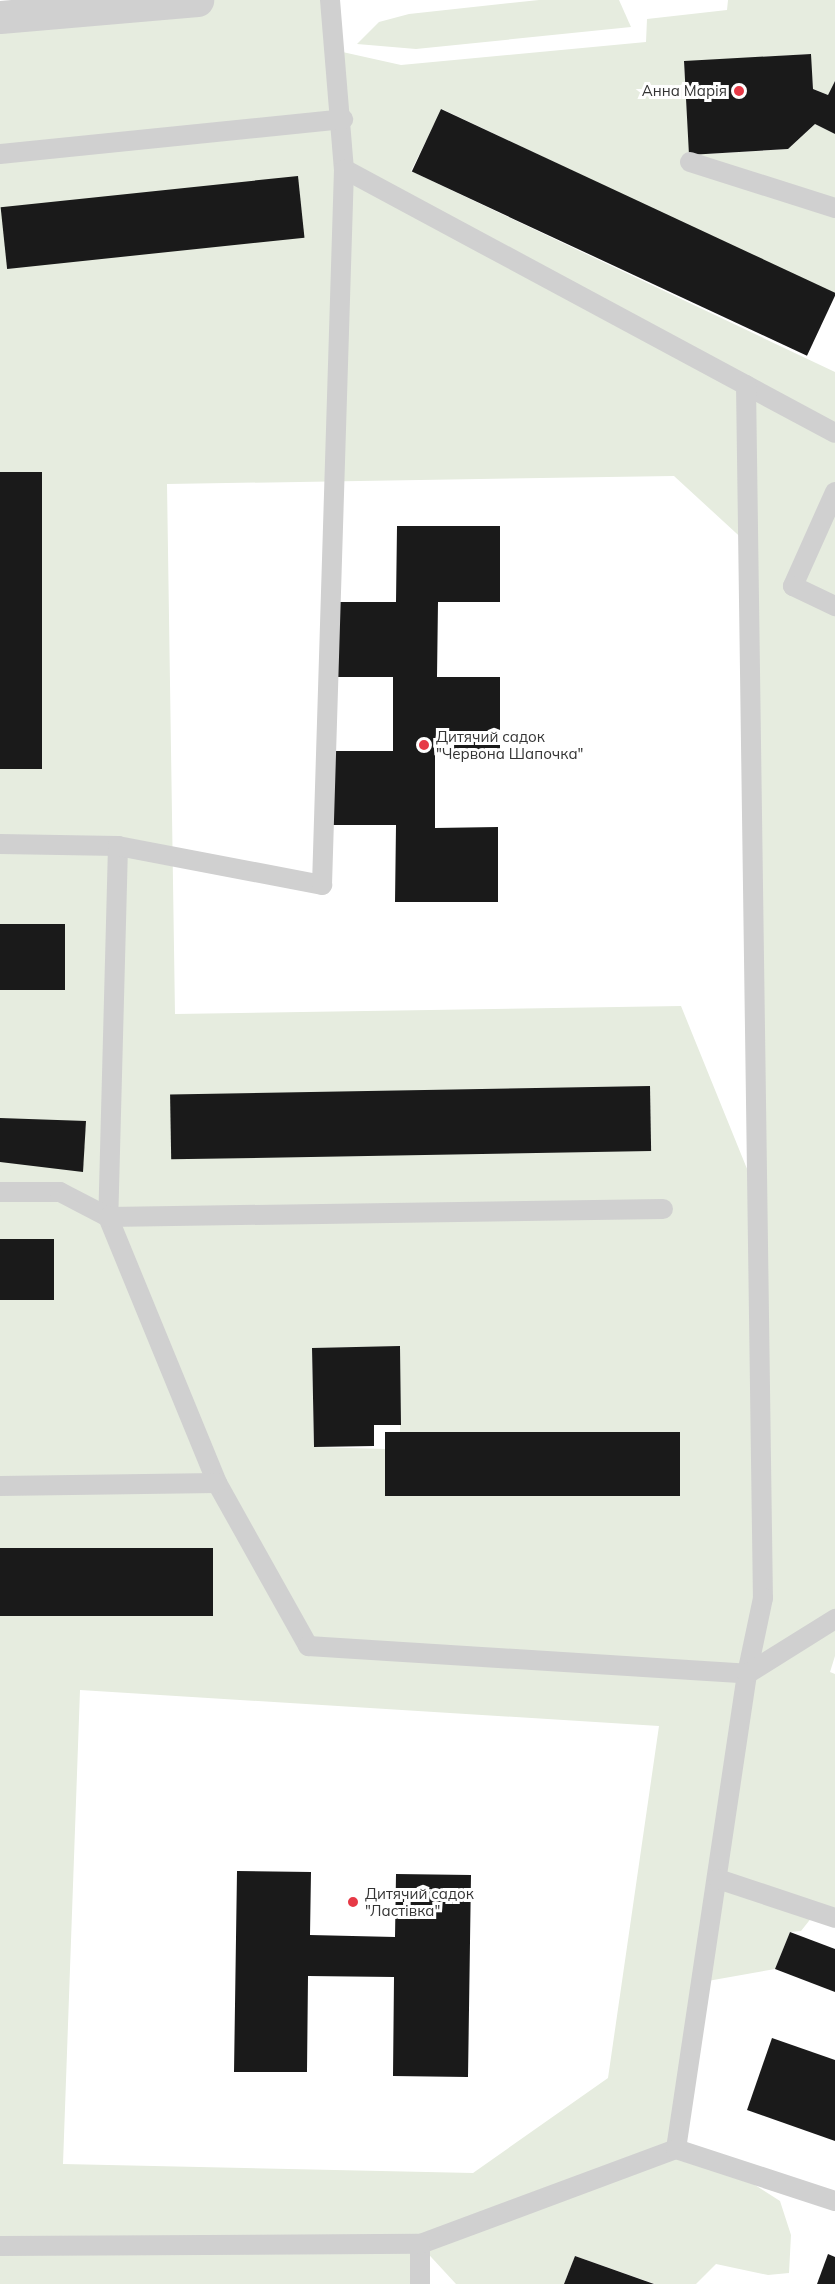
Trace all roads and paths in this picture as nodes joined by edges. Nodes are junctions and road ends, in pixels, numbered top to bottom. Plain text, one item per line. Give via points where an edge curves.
1 (197, 0) edge
2 (330, 0) edge
3 (108, 5) edge
4 (0, 17) edge
5 (343, 119) junction
6 (0, 154) edge
7 (690, 162) dead end
8 (344, 169) junction
9 (835, 208) edge
10 (746, 385) junction
11 (835, 433) edge
12 (835, 492) edge
13 (835, 606) edge
14 (0, 844) edge
15 (118, 846) junction
16 (0, 1192) edge
17 (663, 1209) dead end
18 (108, 1217) junction
19 (217, 1483) junction
20 (0, 1486) edge
21 (835, 1619) edge
22 (747, 1674) junction
23 (718, 1879) junction
24 (835, 1918) edge
25 (676, 2149) junction
26 (835, 2201) edge
27 (420, 2244) junction
28 (0, 2246) edge
29 (420, 2284) edge

1 - 3 street
2 - 5 lane
3 - 4 street
5 - 6 lane
5 - 8 lane
7 - 9 lane
8 - 10 lane
8 - 15 lane via 322,885
10 - 11 lane
10 - 22 lane via 763,1598
12 - 13 lane via 793,586
14 - 15 lane
15 - 18 lane
16 - 18 lane via 60,1192
17 - 18 lane
18 - 19 lane
19 - 20 lane
19 - 22 lane via 308,1646
21 - 22 lane
22 - 23 lane
23 - 24 lane
23 - 25 lane
25 - 26 lane
25 - 27 lane
27 - 28 lane
27 - 29 lane

